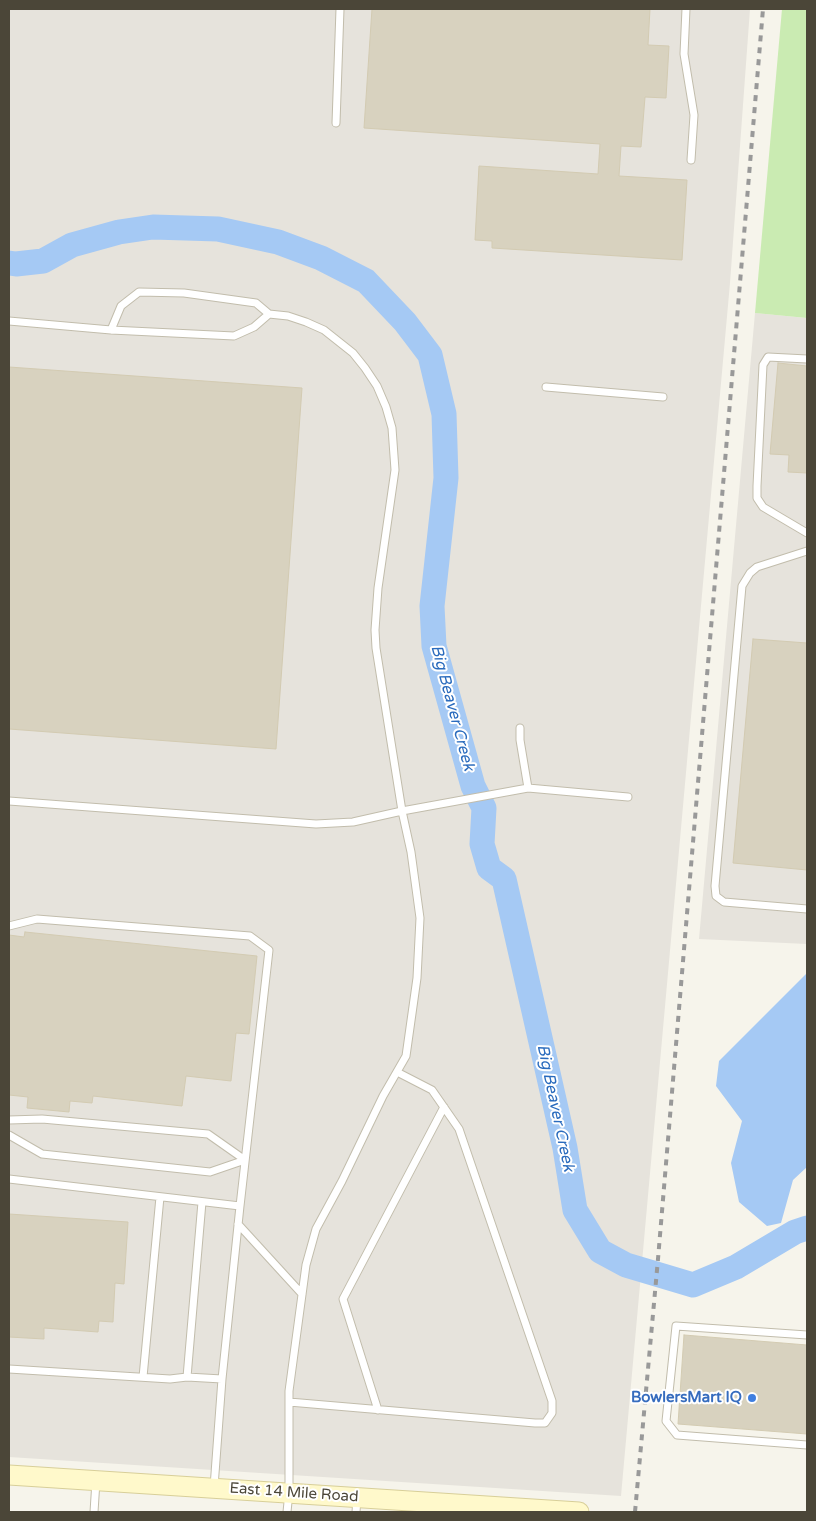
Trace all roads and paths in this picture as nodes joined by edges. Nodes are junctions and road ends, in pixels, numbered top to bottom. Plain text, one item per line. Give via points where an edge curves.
1 (340, 9) edge
2 (686, 9) edge
3 (336, 123) dead end
4 (691, 160) dead end
5 (269, 314) junction
6 (9, 321) edge
7 (111, 330) junction
8 (807, 359) edge
9 (546, 387) dead end
10 (663, 397) dead end
11 (807, 533) edge
12 (807, 551) edge
13 (520, 728) dead end
14 (528, 788) junction
15 (628, 797) dead end
16 (9, 801) edge
17 (402, 811) junction
18 (807, 908) edge
19 (9, 926) edge
20 (397, 1072) junction
21 (444, 1107) junction
22 (9, 1120) edge
23 (9, 1135) edge
24 (245, 1160) junction
25 (9, 1179) edge
26 (160, 1196) junction
27 (202, 1202) junction
28 (240, 1206) junction
29 (238, 1224) junction
30 (302, 1294) junction
31 (807, 1334) edge
32 (9, 1369) edge
33 (143, 1377) junction
34 (187, 1377) junction
35 (222, 1379) junction
36 (289, 1402) junction
37 (378, 1410) junction
38 (807, 1445) edge
39 (9, 1475) edge
40 (96, 1480) junction
41 (214, 1488) junction
42 (289, 1492) junction
43 (356, 1504) edge
44 (490, 1509) edge
45 (94, 1512) edge
46 (287, 1512) edge
47 (579, 1512) edge

1 - 3 lane
2 - 4 lane via 684,54 694,115
5 - 7 lane via 254,327 234,336
5 - 7 lane via 256,303 184,293 139,292 121,306
5 - 17 lane via 288,316 315,326 340,341 377,386 392,428 394,470 375,630 378,671
6 - 7 lane
8 - 11 lane via 768,357 763,365 757,498 762,507
9 - 10 lane
12 - 18 lane via 757,567 742,586 715,886 716,896 724,902
13 - 14 lane
14 - 15 lane
14 - 17 lane
16 - 17 lane via 316,824 353,822
17 - 20 lane via 412,852 420,918 417,978 406,1056
19 - 24 lane via 37,919 250,936 269,950
20 - 21 lane via 432,1090
20 - 30 lane via 316,1228
21 - 37 lane via 343,1299
21 - 37 lane via 459,1129 552,1401 552,1413 545,1423 535,1423
22 - 24 lane via 42,1119 208,1134
23 - 24 lane via 42,1154 210,1172
24 - 28 lane
25 - 26 lane
26 - 27 lane
26 - 33 lane
27 - 28 lane
27 - 34 lane
28 - 29 lane
29 - 30 lane
29 - 35 lane
30 - 36 lane
31 - 38 lane via 676,1326 666,1421 678,1436
32 - 33 lane
33 - 34 lane
34 - 35 lane
35 - 41 lane
36 - 37 lane
36 - 42 lane
39 - 40 main road, East 14 Mile Road
40 - 41 main road, East 14 Mile Road
40 - 45 lane
41 - 42 main road, East 14 Mile Road
42 - 43 main road, East 14 Mile Road
42 - 46 lane
43 - 44 main road, East 14 Mile Road
44 - 47 main road, East 14 Mile Road

